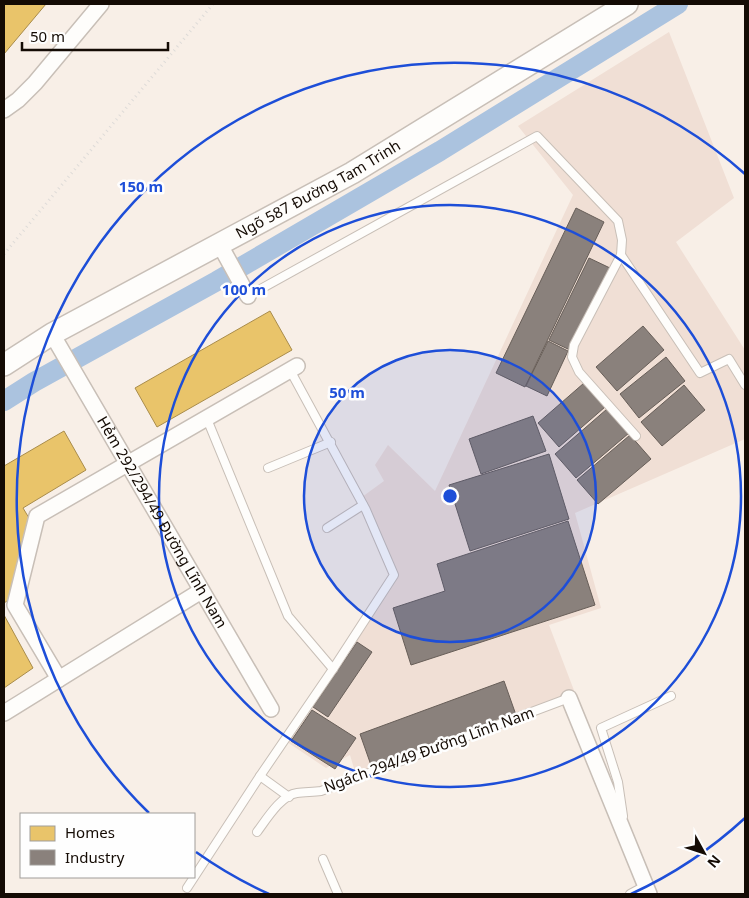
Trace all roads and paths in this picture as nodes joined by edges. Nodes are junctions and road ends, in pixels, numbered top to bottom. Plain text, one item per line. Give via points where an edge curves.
1 (102, 4) edge
2 (213, 4) edge
3 (627, 4) edge
4 (4, 110) edge
5 (224, 251) junction
6 (4, 254) edge
7 (621, 255) junction
8 (245, 290) joint
9 (52, 334) junction
10 (4, 365) edge
11 (294, 368) joint
12 (745, 385) edge
13 (207, 419) junction
14 (636, 436) dead end
15 (331, 442) junction
16 (127, 464) junction
17 (268, 468) dead end
18 (363, 504) junction
19 (327, 528) dead end
20 (201, 591) junction
21 (333, 669) junction
22 (58, 679) junction
23 (671, 696) dead end
24 (569, 698) joint
25 (270, 709) dead end
26 (4, 713) edge
27 (260, 776) junction
28 (289, 797) junction
29 (257, 832) dead end
30 (626, 839) junction
31 (323, 859) dead end
32 (195, 876) edge
33 (194, 878) edge
34 (187, 888) dead end
35 (647, 890) edge
36 (338, 894) edge
37 (630, 894) edge

1 - 4 street via 35,83
2 - 6 path
3 - 5 street, Ngõ 587 Đường Tam Trinh
5 - 8 street
5 - 9 street, Ngõ 587 Đường Tam Trinh
7 - 8 lane via 618,221 537,136
7 - 12 lane via 700,373 729,359
7 - 14 lane via 574,346 572,357 579,372
9 - 10 street, Ngõ 587 Đường Tam Trinh
9 - 16 street, Hẻm 292/294/49 Đường Lĩnh Nam
11 - 13 street
11 - 15 lane
13 - 16 street
13 - 21 lane via 288,616
15 - 17 lane
15 - 18 lane
16 - 20 street, Hẻm 292/294/49 Đường Lĩnh Nam
16 - 22 street via 37,516 15,605
18 - 19 lane
18 - 21 lane via 394,575
20 - 22 street
20 - 25 street, Hẻm 292/294/49 Đường Lĩnh Nam
21 - 27 lane
22 - 26 street
23 - 30 lane via 601,728 618,782
24 - 28 lane, Ngách 294/49 Đường Lĩnh Nam via 321,791 296,793
24 - 30 street
27 - 28 lane
27 - 32 lane
28 - 29 lane via 275,807
30 - 35 street
31 - 36 lane
33 - 34 lane
35 - 37 lane

